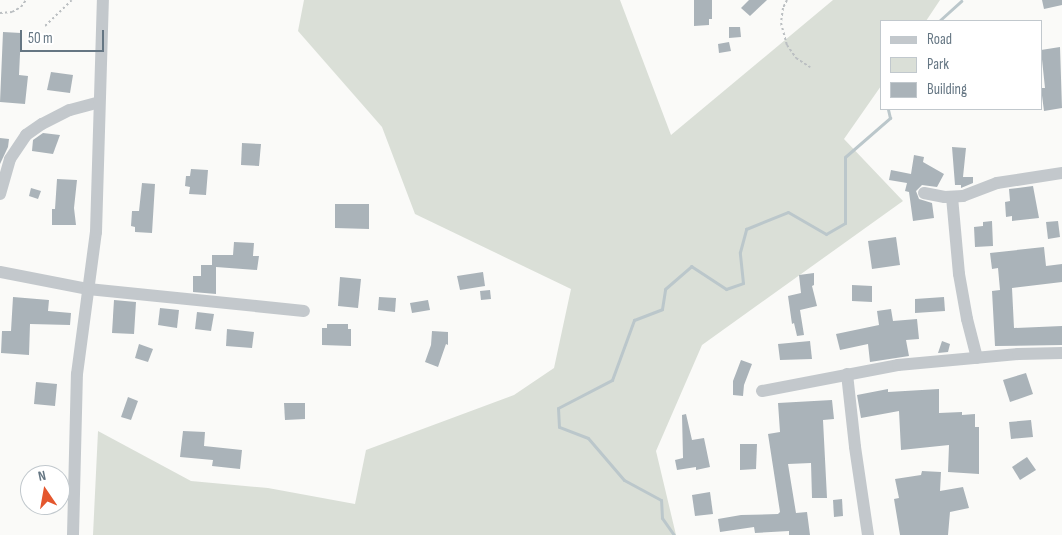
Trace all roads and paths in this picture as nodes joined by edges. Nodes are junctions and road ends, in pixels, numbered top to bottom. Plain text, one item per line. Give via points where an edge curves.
1 (26, 0) edge
2 (72, 0) edge
3 (103, 0) edge
4 (787, 0) edge
5 (0, 13) edge
6 (45, 26) dead end
7 (810, 67) dead end
8 (99, 102) junction
9 (1062, 174) edge
10 (924, 193) dead end
11 (0, 194) edge
12 (952, 197) junction
13 (0, 272) edge
14 (88, 289) junction
15 (304, 311) dead end
16 (1062, 353) edge
17 (977, 358) junction
18 (847, 374) junction
19 (762, 391) dead end
20 (73, 535) edge
21 (868, 535) edge

1 - 5 path via 12,12
2 - 6 path
3 - 8 street
4 - 7 path via 781,23 787,45 796,58
8 - 11 street via 70,110 26,135 10,159
8 - 14 street via 96,232
9 - 12 street via 997,183 964,196
10 - 12 street
12 - 17 street via 959,274
13 - 14 street
14 - 15 street
14 - 20 street via 77,374
16 - 17 street
17 - 18 street
18 - 19 street
18 - 21 street

